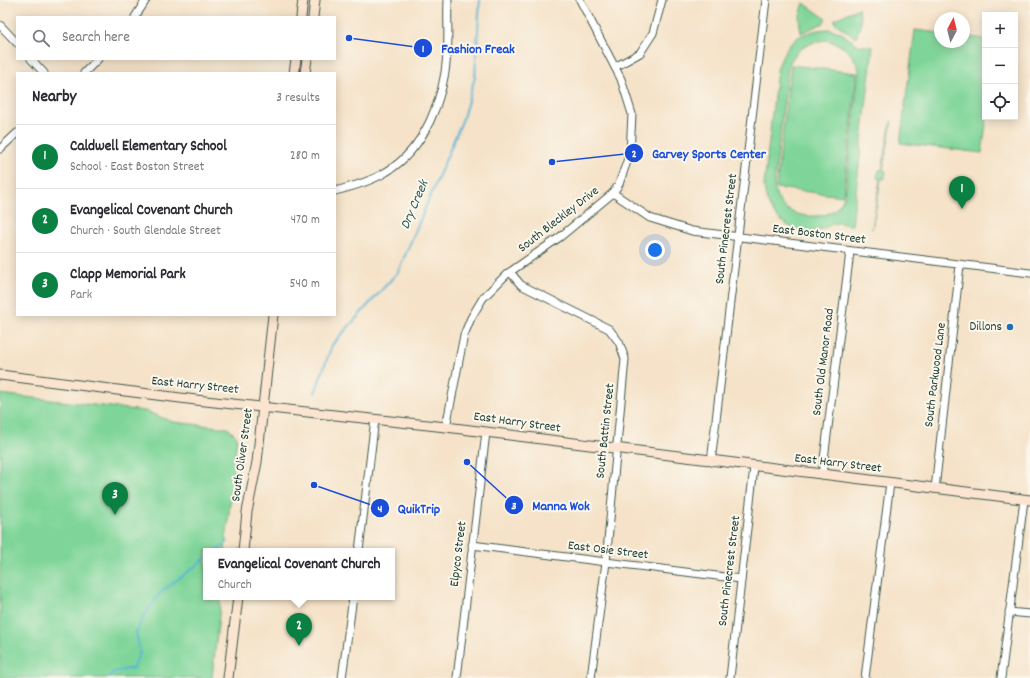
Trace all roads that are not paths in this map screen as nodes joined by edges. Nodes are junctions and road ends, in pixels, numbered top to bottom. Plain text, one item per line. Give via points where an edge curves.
1 (146, 0) edge
2 (303, 0) edge
3 (315, 0) edge
4 (448, 0) edge
5 (580, 0) edge
6 (662, 0) edge
7 (766, 0) edge
8 (136, 16) edge
9 (301, 16) edge
10 (313, 16) edge
11 (0, 25) edge
12 (16, 42) edge
13 (32, 60) edge
14 (97, 60) edge
15 (296, 60) edge
16 (307, 60) edge
17 (615, 67) junction
18 (43, 72) edge
19 (85, 72) edge
20 (294, 72) edge
21 (305, 72) edge
22 (16, 134) edge
23 (0, 149) edge
24 (336, 191) edge
25 (613, 193) junction
26 (738, 237) junction
27 (850, 252) junction
28 (960, 265) junction
29 (510, 272) junction
30 (1030, 274) edge
31 (273, 316) edge
32 (0, 375) edge
33 (263, 406) junction
34 (375, 419) junction
35 (446, 427) junction
36 (486, 432) junction
37 (616, 449) junction
38 (711, 462) junction
39 (754, 467) junction
40 (822, 475) junction
41 (890, 483) junction
42 (934, 489) junction
43 (1027, 500) edge
44 (472, 545) junction
45 (243, 548) edge
46 (359, 548) edge
47 (606, 562) junction
48 (742, 580) junction
49 (238, 600) edge
50 (353, 600) edge
51 (1009, 612) junction
52 (1030, 614) edge
53 (228, 678) edge
54 (342, 678) edge
55 (457, 678) edge
56 (591, 678) edge
57 (730, 678) edge
58 (865, 678) edge
59 (1001, 678) edge

1 - 8 street
2 - 9 main road
3 - 10 main road
4 - 24 street via 444,77 439,98 427,127 407,155 386,172
5 - 17 street, South Bleckley Drive
6 - 17 street via 653,33 640,53
7 - 26 street, South Pinecrest Street
11 - 12 street
13 - 18 street
14 - 19 street
15 - 20 main road
16 - 21 main road
17 - 25 street, South Bleckley Drive via 632,114 630,153 619,184
22 - 23 street
25 - 26 street, East Boston Street via 650,218 692,231
25 - 29 street, South Bleckley Drive via 560,237
26 - 27 street, East Boston Street
26 - 38 street, South Pinecrest Street
27 - 28 street, East Boston Street
27 - 40 street, South Old Manor Road
28 - 30 street, East Boston Street
28 - 42 street, South Parkwood Lane
29 - 35 street, South Bleckley Drive via 483,298 471,318 464,335
29 - 37 street, South Battin Street via 521,285 609,329 618,342 625,360
31 - 33 main road, South Oliver Street
32 - 33 main road, East Harry Street
33 - 34 main road, East Harry Street
33 - 45 main road, South Oliver Street
34 - 35 main road, East Harry Street
34 - 46 street
35 - 36 main road, East Harry Street
36 - 37 main road, East Harry Street
36 - 44 street, Elpyco Street
37 - 38 main road, East Harry Street
37 - 47 street, South Battin Street
38 - 39 main road, East Harry Street
39 - 40 main road, East Harry Street
39 - 48 street, South Pinecrest Street
40 - 41 main road, East Harry Street
41 - 42 main road, East Harry Street
41 - 58 street
42 - 43 main road, East Harry Street
43 - 51 street
44 - 47 street, East Osie Street
44 - 55 street, Elpyco Street
47 - 48 street, East Osie Street
47 - 56 street, South Battin Street
48 - 57 street, South Pinecrest Street
49 - 53 main road
50 - 54 street
51 - 52 street
51 - 59 street

